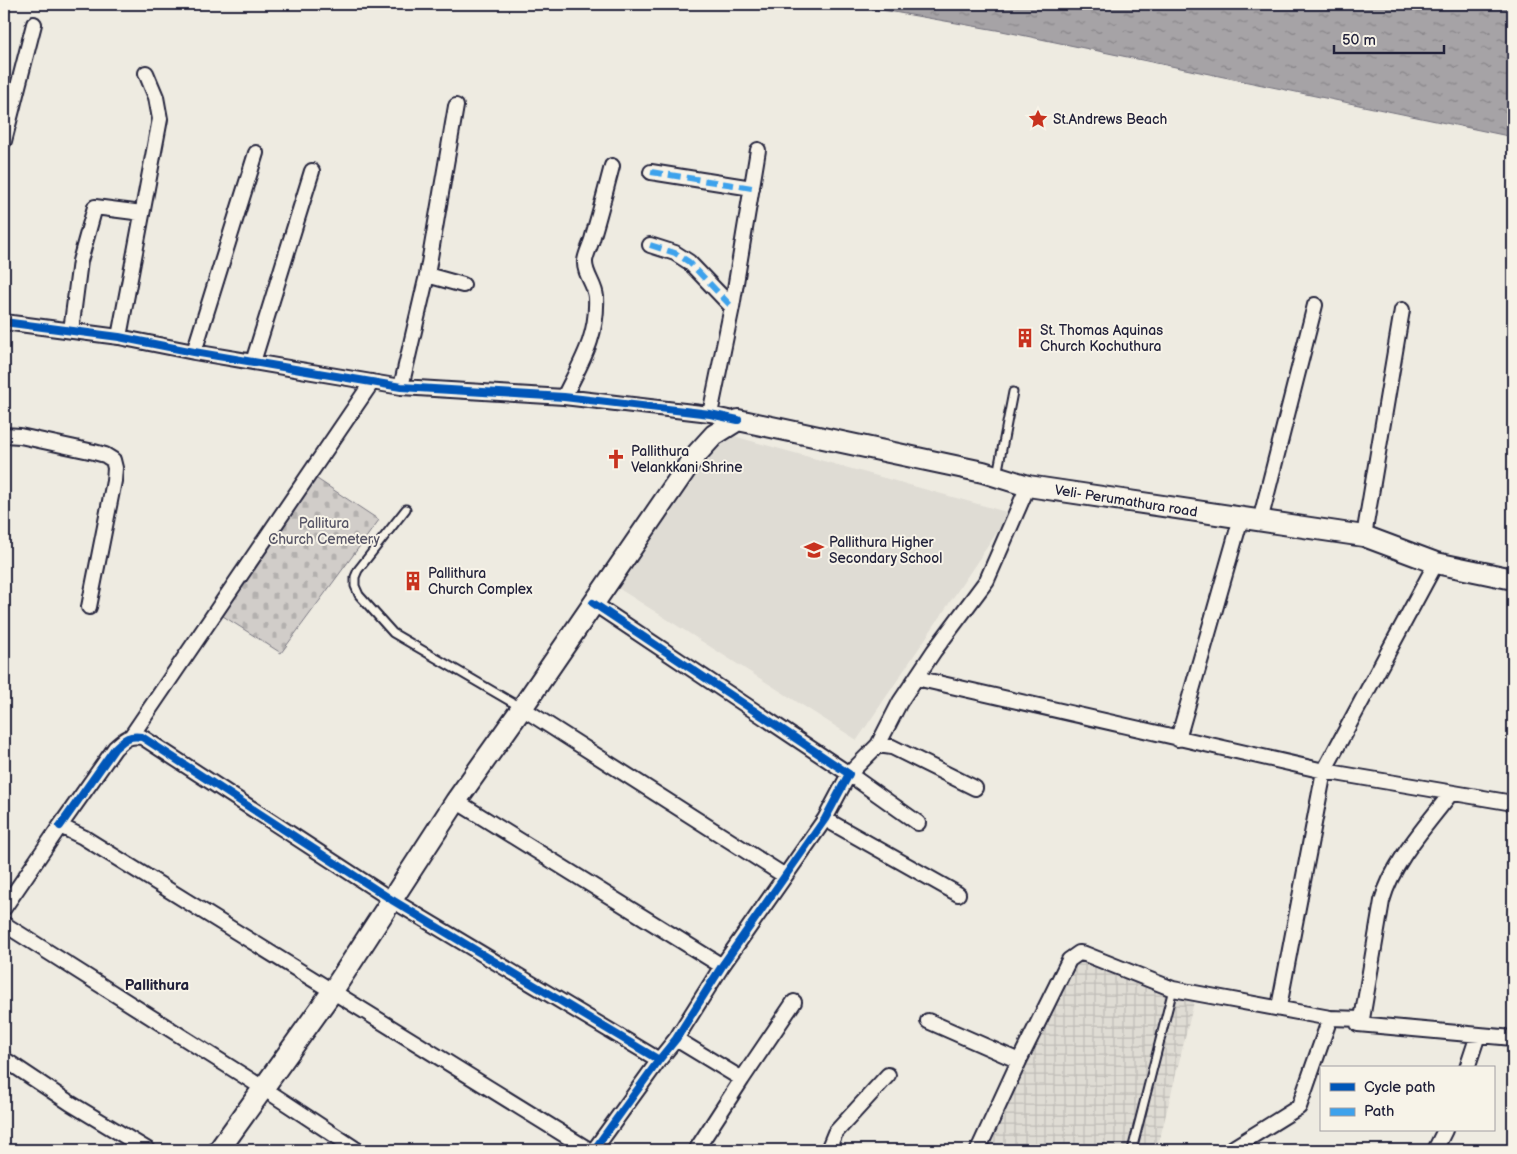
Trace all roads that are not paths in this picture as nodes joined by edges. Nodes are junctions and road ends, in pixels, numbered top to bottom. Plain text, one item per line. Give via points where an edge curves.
1 (34, 24) dead end
2 (146, 73) dead end
3 (456, 106) dead end
4 (4, 141) edge
5 (758, 150) dead end
6 (256, 153) dead end
7 (612, 166) dead end
8 (312, 170) dead end
9 (651, 172) dead end
10 (752, 188) junction
11 (142, 213) junction
12 (650, 245) dead end
13 (427, 275) junction
14 (463, 285) dead end
15 (1315, 305) dead end
16 (732, 307) junction
17 (1402, 310) dead end
18 (4, 322) edge
19 (71, 331) junction
20 (119, 337) junction
21 (194, 352) junction
22 (253, 362) junction
23 (372, 382) junction
24 (401, 387) junction
25 (1013, 392) dead end
26 (564, 397) junction
27 (710, 414) junction
28 (738, 420) junction
29 (4, 434) edge
30 (996, 476) junction
31 (1028, 486) junction
32 (406, 509) dead end
33 (1251, 520) junction
34 (1364, 536) junction
35 (1436, 562) junction
36 (1513, 579) edge
37 (593, 603) junction
38 (89, 607) dead end
39 (916, 678) junction
40 (522, 708) junction
41 (132, 735) junction
42 (1178, 739) junction
43 (878, 745) junction
44 (1324, 772) junction
45 (849, 774) junction
46 (974, 788) dead end
47 (1451, 792) junction
48 (456, 800) junction
49 (1513, 803) edge
50 (825, 819) junction
51 (918, 823) dead end
52 (60, 826) junction
53 (785, 876) junction
54 (958, 894) dead end
55 (392, 900) junction
56 (4, 908) edge
57 (4, 924) edge
58 (722, 966) junction
59 (1173, 989) junction
60 (332, 992) junction
61 (794, 1002) dead end
62 (1280, 1007) junction
63 (1330, 1018) junction
64 (1362, 1019) junction
65 (928, 1021) dead end
66 (1478, 1035) junction
67 (1513, 1038) edge
68 (676, 1039) junction
69 (4, 1059) edge
70 (659, 1060) junction
71 (1019, 1061) junction
72 (1468, 1066) edge
73 (888, 1075) dead end
74 (742, 1079) junction
75 (263, 1088) junction
76 (1444, 1132) edge
77 (148, 1150) edge
78 (220, 1150) edge
79 (357, 1150) edge
80 (589, 1150) edge
81 (594, 1150) edge
82 (696, 1150) edge
83 (828, 1150) edge
84 (978, 1150) edge
85 (1132, 1150) edge
86 (1230, 1150) edge
87 (1435, 1150) edge

1 - 4 street
2 - 11 street via 156,97 160,119
3 - 13 street
5 - 10 street
6 - 21 street
7 - 26 street via 586,258 586,271 596,296 594,333
8 - 22 street
9 - 10 street
10 - 16 street
11 - 19 street via 95,208 80,261
11 - 20 street
12 - 16 street via 675,253 689,262
13 - 14 street
13 - 24 street
15 - 33 street
16 - 27 street
17 - 34 street
18 - 19 street
19 - 20 street
20 - 21 street
21 - 22 street
22 - 23 street
23 - 24 street
23 - 41 street
24 - 26 street
25 - 30 lane
26 - 27 street
27 - 28 street
28 - 30 main road, Veli- Perumathura road
28 - 37 main road via 714,435 694,457
29 - 38 street via 94,452 113,460 114,481
30 - 31 main road, Veli- Perumathura road
31 - 33 main road, Veli- Perumathura road
31 - 39 street via 987,580
32 - 40 lane via 358,570 355,576 359,595 393,633
33 - 34 main road, Veli- Perumathura road
33 - 42 street
34 - 35 main road, Veli- Perumathura road
35 - 36 main road, Veli- Perumathura road
35 - 44 street
37 - 40 main road
37 - 45 street
39 - 42 street
39 - 43 street
40 - 48 main road
40 - 53 street
41 - 52 street via 115,748
41 - 55 street via 142,737
42 - 44 street
43 - 45 street
43 - 46 street via 892,747
44 - 47 street
44 - 62 street
45 - 50 street
45 - 51 street
47 - 49 street
47 - 64 street via 1386,885
48 - 55 main road
48 - 58 street
50 - 53 street
50 - 54 street
52 - 56 street
52 - 60 street via 83,837
53 - 58 street
55 - 60 main road
55 - 70 street
57 - 75 street
58 - 68 street
59 - 62 street
59 - 71 street via 1079,953 1069,960
59 - 85 lane
60 - 75 main road
60 - 80 street
61 - 74 street
62 - 63 street
63 - 64 street
63 - 86 street via 1299,1107
64 - 66 street via 1358,1024
65 - 71 street
66 - 67 street
66 - 72 street
68 - 70 street
68 - 74 street
69 - 77 street via 70,1104
70 - 81 street
71 - 84 street
73 - 83 street via 835,1133
74 - 82 street
75 - 78 main road
75 - 79 street
76 - 87 street

